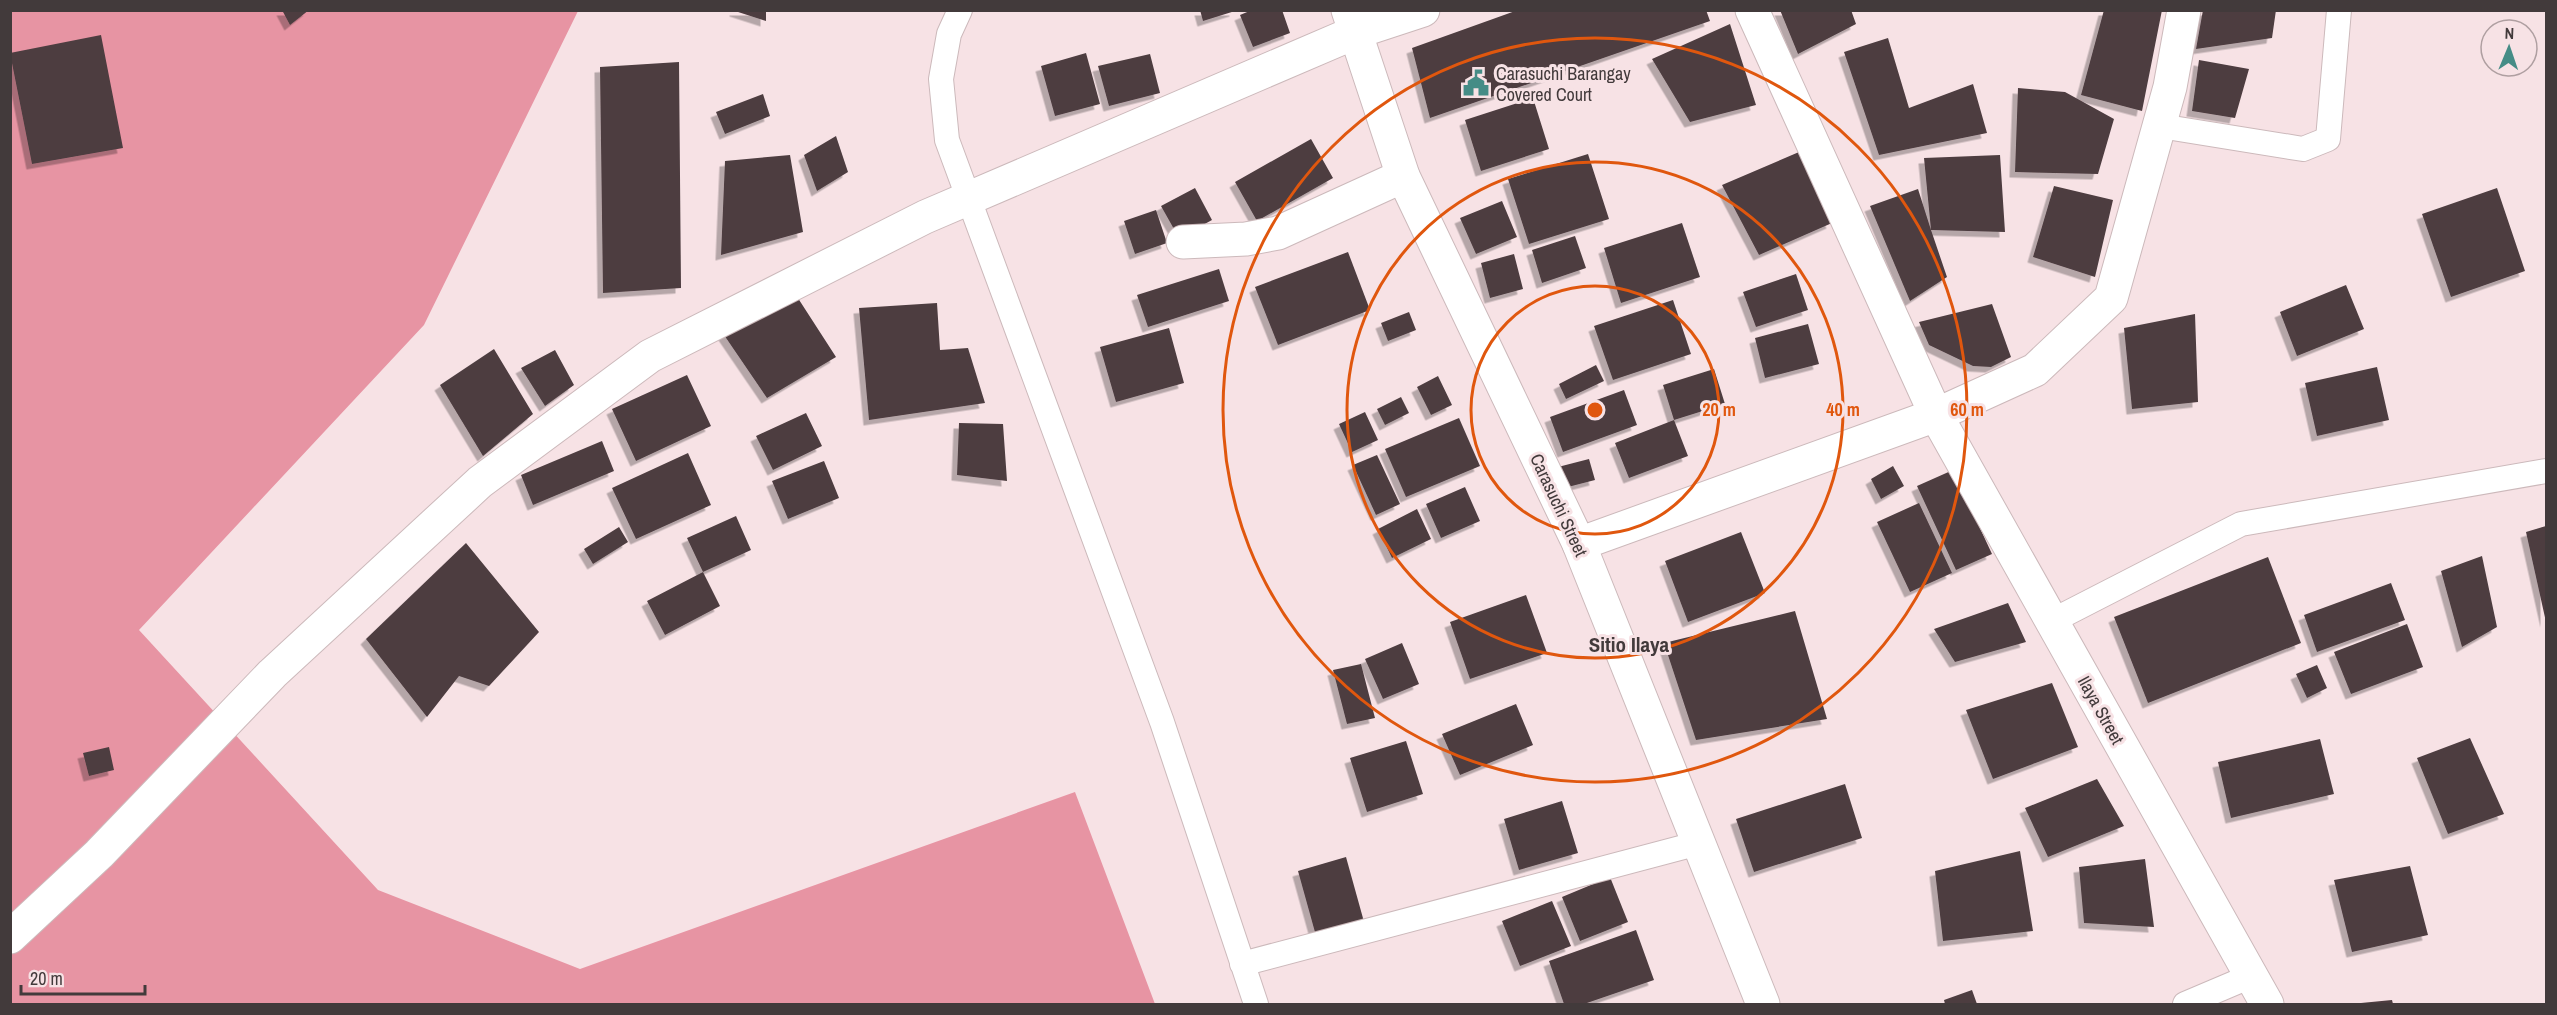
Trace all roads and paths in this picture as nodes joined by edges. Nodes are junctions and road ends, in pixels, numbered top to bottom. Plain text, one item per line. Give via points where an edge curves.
1 (960, 10) edge
2 (1423, 10) edge
3 (1752, 10) edge
4 (2184, 10) edge
5 (2339, 10) edge
6 (1352, 21) edge
7 (2160, 126) junction
8 (1403, 176) junction
9 (969, 199) junction
10 (1183, 242) dead end
11 (1936, 415) junction
12 (2547, 471) edge
13 (1579, 544) junction
14 (2052, 621) junction
15 (1700, 843) junction
16 (10, 937) edge
17 (1242, 964) junction
18 (2251, 976) junction
19 (1256, 1005) edge
20 (1763, 1005) edge
21 (2185, 1005) edge
22 (2267, 1005) edge

1 - 9 lane via 949,34 941,78 947,140
2 - 6 street
3 - 11 street, Ilaya Street
4 - 7 street
5 - 7 lane via 2328,139 2303,149
6 - 8 street, Carasuchi Street
6 - 9 street
7 - 11 street via 2111,298 2035,370
8 - 10 street via 1278,233
8 - 13 street, Carasuchi Street
9 - 16 street via 925,217 650,356 480,482 272,674 99,854
9 - 17 lane via 1162,722
11 - 13 street
11 - 14 street, Ilaya Street
12 - 14 lane via 2241,524
13 - 15 street, Carasuchi Street
14 - 18 street, Ilaya Street
15 - 17 lane
15 - 20 street, Carasuchi Street
17 - 19 lane
18 - 21 lane
18 - 22 street, Ilaya Street

